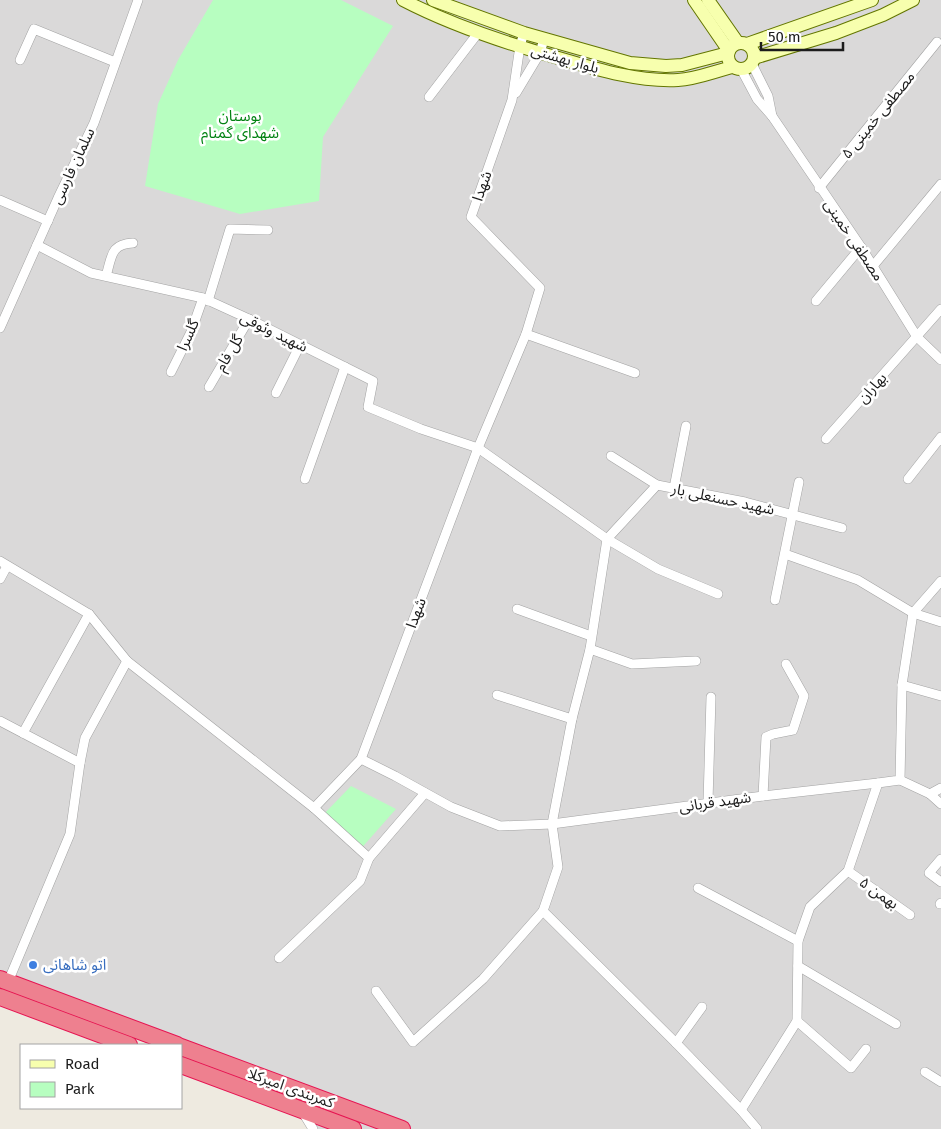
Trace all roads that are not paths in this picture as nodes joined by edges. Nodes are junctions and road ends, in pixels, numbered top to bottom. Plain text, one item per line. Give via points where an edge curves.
1 (138, 0) edge
2 (403, 0) edge
3 (431, 0) edge
4 (694, 0) edge
5 (708, 0) edge
6 (869, 0) edge
7 (913, 0) edge
8 (428, 13) junction
9 (883, 15) junction
10 (478, 33) junction
11 (524, 33) junction
12 (544, 39) junction
13 (937, 42) dead end
14 (520, 46) junction
15 (736, 48) junction
16 (540, 53) junction
17 (20, 60) dead end
18 (116, 62) junction
19 (745, 64) junction
20 (429, 97) dead end
21 (512, 100) junction
22 (941, 184) edge
23 (819, 188) junction
24 (0, 200) edge
25 (48, 221) junction
26 (268, 230) dead end
27 (134, 243) dead end
28 (37, 245) junction
29 (861, 247) junction
30 (873, 266) junction
31 (106, 276) junction
32 (206, 299) junction
33 (816, 302) dead end
34 (941, 310) edge
35 (249, 319) junction
36 (0, 328) edge
37 (526, 334) junction
38 (917, 337) junction
39 (300, 344) junction
40 (941, 360) edge
41 (345, 367) junction
42 (171, 372) dead end
43 (635, 373) dead end
44 (209, 387) dead end
45 (276, 393) dead end
46 (686, 426) dead end
47 (941, 436) edge
48 (826, 438) dead end
49 (478, 448) junction
50 (611, 456) dead end
51 (908, 479) dead end
52 (305, 480) dead end
53 (799, 482) dead end
54 (657, 485) junction
55 (674, 488) junction
56 (792, 515) junction
57 (842, 528) dead end
58 (607, 539) junction
59 (785, 554) junction
60 (4, 564) edge
61 (0, 580) edge
62 (941, 581) edge
63 (718, 594) dead end
64 (775, 600) dead end
65 (517, 609) dead end
66 (913, 613) junction
67 (89, 614) junction
68 (941, 622) edge
69 (591, 636) junction
70 (590, 649) junction
71 (127, 661) junction
72 (696, 661) dead end
73 (786, 664) dead end
74 (902, 685) junction
75 (497, 695) dead end
76 (941, 696) edge
77 (711, 697) dead end
78 (572, 719) junction
79 (0, 720) edge
80 (23, 733) junction
81 (361, 759) junction
82 (80, 763) junction
83 (900, 780) junction
84 (878, 783) junction
85 (941, 788) edge
86 (426, 793) junction
87 (930, 794) junction
88 (763, 796) junction
89 (708, 802) junction
90 (941, 804) edge
91 (314, 808) junction
92 (552, 824) junction
93 (369, 858) junction
94 (941, 859) edge
95 (848, 871) junction
96 (941, 882) edge
97 (698, 888) dead end
98 (543, 912) junction
99 (910, 915) dead end
100 (798, 941) junction
101 (279, 958) dead end
102 (798, 966) junction
103 (4, 981) edge
104 (376, 991) dead end
105 (0, 997) edge
106 (702, 1007) dead end
107 (797, 1021) junction
108 (896, 1024) dead end
109 (676, 1043) junction
110 (126, 1044) edge
111 (174, 1044) edge
112 (182, 1047) edge
113 (866, 1049) dead end
114 (182, 1065) edge
115 (925, 1072) dead end
116 (941, 1082) edge
117 (300, 1109) junction
118 (741, 1110) junction
119 (313, 1129) edge
120 (354, 1129) edge
121 (402, 1129) edge
122 (757, 1129) edge

1 - 18 street, سلمان فارسی
2 - 8 main road, بلوار بهشتی
3 - 8 main road
3 - 11 main road, بلوار بهشتی
4 - 15 main road
5 - 15 main road
6 - 9 main road
6 - 15 main road, بلوار بهشتی
7 - 9 main road, بلوار بهشتی
8 - 10 main road, بلوار بهشتی
9 - 19 main road, بلوار بهشتی
10 - 14 main road, بلوار بهشتی
10 - 20 street
11 - 12 main road, بلوار بهشتی
11 - 14 street, شهدا
12 - 15 main road, بلوار بهشتی via 652,65 682,65
12 - 16 street
13 - 23 street, مصطفی خمینی ۵
14 - 16 main road, بلوار بهشتی
14 - 21 street, شهدا
15 - 19 main road via 729,61
15 - 19 main road via 753,50
16 - 19 main road, بلوار بهشتی via 624,75 656,79 678,80
16 - 21 street
17 - 18 street via 34,29
18 - 25 street, سلمان فارسی via 94,123
19 - 23 street, مصطفی خمینی via 757,99 772,116
21 - 37 street, شهدا via 471,217 540,288
22 - 30 street
23 - 29 street, مصطفی خمینی
24 - 25 street
25 - 28 street, سلمان فارسی
26 - 32 street, گلسرا via 230,229
27 - 31 street via 122,243 114,250
28 - 31 street, شهید وثوقی via 91,273
28 - 36 street, سلمان فارسی
29 - 30 street, مصطفی خمینی
29 - 33 street
30 - 38 street, مصطفی خمینی
31 - 32 street, شهید وثوقی
32 - 35 street, شهید وثوقی
32 - 42 street, گلسرا
34 - 38 street, بهاران
35 - 39 street, شهید وثوقی
35 - 44 street, گل فام
37 - 43 street
37 - 49 street, شهدا
38 - 40 street, مصطفی خمینی
38 - 48 street, بهاران
39 - 41 street, شهید وثوقی
39 - 45 street
41 - 49 street, شهید وثوقی via 372,381 368,406 421,429
41 - 52 street
46 - 55 street
47 - 51 street
49 - 58 street
49 - 81 street, شهدا
50 - 54 street, شهید حسنعلی بار
53 - 56 street
54 - 55 street, شهید حسنعلی بار
54 - 58 street
55 - 56 street, شهید حسنعلی بار
56 - 57 street, شهید حسنعلی بار
56 - 59 street
58 - 63 street via 658,569
58 - 69 street
59 - 64 street
59 - 66 street via 858,580
60 - 61 street
60 - 67 street
62 - 66 street
65 - 69 street
66 - 68 street
66 - 74 street
67 - 71 street
67 - 80 street
69 - 70 street
70 - 72 street via 632,664
70 - 78 street
71 - 82 street via 85,738
71 - 91 street
73 - 88 street via 804,696 793,730 766,737
74 - 76 street
74 - 83 street
75 - 78 street
77 - 89 street
78 - 92 street
79 - 80 street
80 - 82 street
81 - 86 street, شهید قربانی
81 - 91 street, شهدا
82 - 103 street via 70,834
83 - 84 street, شهید قربانی
83 - 87 street
84 - 88 street, شهید قربانی
84 - 95 street
85 - 87 street
86 - 92 street, شهید قربانی via 451,807 500,826
86 - 93 street
87 - 90 street
88 - 89 street, شهید قربانی
89 - 92 street, شهید قربانی
91 - 93 street
92 - 98 street via 558,866
93 - 101 street via 360,881
94 - 96 street via 929,873
95 - 99 street, بهمن ۵
95 - 100 street via 810,907
97 - 100 street
98 - 104 street via 483,979 413,1042
98 - 109 street
100 - 102 street
102 - 107 street
102 - 108 street
103 - 111 highway
105 - 110 highway
106 - 109 street
107 - 113 street via 851,1068
107 - 118 street
109 - 118 street
112 - 121 highway, کمربندی امیرکلا
114 - 117 highway, کمربندی امیرکلا
115 - 116 street
117 - 119 street
117 - 120 highway, کمربندی امیرکلا
118 - 122 street

